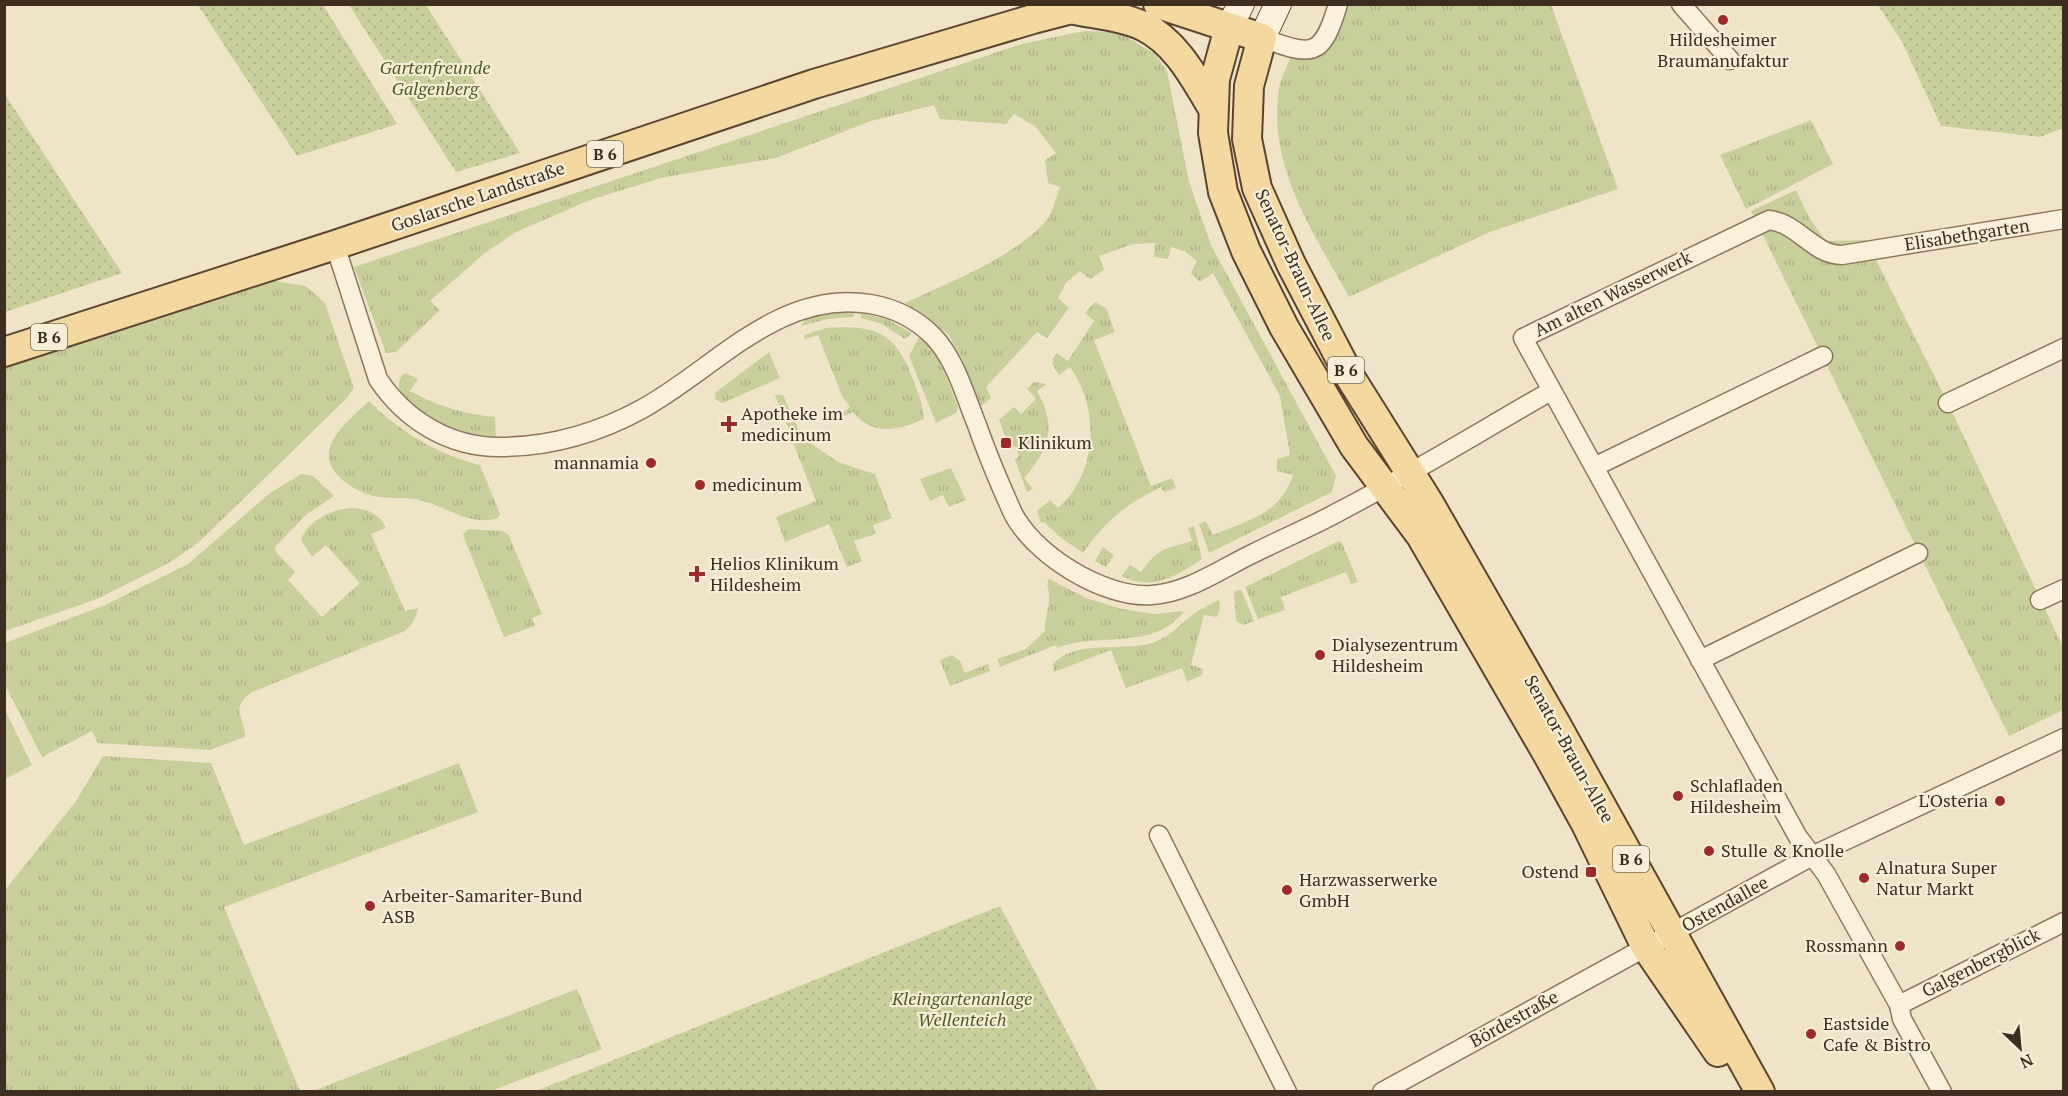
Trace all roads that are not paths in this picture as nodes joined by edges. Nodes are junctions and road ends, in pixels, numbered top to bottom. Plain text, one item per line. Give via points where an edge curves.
1 (1158, 4) edge
2 (1278, 4) edge
3 (1338, 4) edge
4 (1681, 4) edge
5 (1080, 7) edge
6 (1031, 12) edge
7 (1235, 16) edge
8 (1262, 39) junction
9 (1730, 60) dead end
10 (1212, 107) junction
11 (2064, 219) edge
12 (1757, 224) joint
13 (335, 245) junction
14 (2064, 348) edge
15 (4, 352) edge
16 (1823, 356) dead end
17 (1551, 391) junction
18 (1948, 404) dead end
19 (1594, 466) junction
20 (1410, 471) junction
21 (1384, 486) junction
22 (1918, 553) dead end
23 (2064, 589) edge
24 (2040, 600) dead end
25 (1700, 660) junction
26 (2064, 738) edge
27 (1159, 835) dead end
28 (1812, 856) junction
29 (2064, 922) edge
30 (1672, 933) junction
31 (1646, 947) junction
32 (1899, 1005) junction
33 (1287, 1092) edge
34 (1382, 1092) edge
35 (1740, 1092) edge
36 (1760, 1092) edge
37 (1942, 1092) edge

1 - 7 main road
2 - 8 main road
3 - 8 street via 1329,33 1314,48 1301,51
4 - 9 street
5 - 6 main road, Goslarsche Landstraße / B 6
5 - 10 main road, B 6 via 1143,26 1170,45
6 - 13 main road, Goslarsche Landstraße / B 6
7 - 8 main road
7 - 10 main road, Senator-Braun-Allee / B 6 via 1215,79
8 - 20 main road, Senator-Braun-Allee / B 6 via 1246,113 1257,188 1291,264 1350,377
10 - 21 main road, Senator-Braun-Allee / B 6 via 1223,192 1246,250 1284,327 1354,446
11 - 12 street, Elisabethgarten via 1871,252 1832,255 1778,220
12 - 17 street, Am alten Wasserwerk via 1523,338
13 - 15 main road, Goslarsche Landstraße / B 6
13 - 21 street via 378,379 385,390 408,414 432,430 474,446 532,445 571,438 607,425 681,385 765,325 800,309 842,301 892,310 916,322 946,351 1015,519 1040,547 1070,570 1125,592 1149,596 1184,587
14 - 18 street
16 - 19 street
17 - 19 street, Am alten Wasserwerk
17 - 20 street
19 - 25 street, Am alten Wasserwerk
20 - 21 street
20 - 30 main road, Senator-Braun-Allee / B 6
21 - 31 main road, Senator-Braun-Allee / B 6 via 1421,536 1548,755
22 - 25 street
23 - 24 street
25 - 28 street, Am alten Wasserwerk
26 - 28 street, Ostendallee
27 - 33 street
28 - 30 street, Ostendallee
28 - 32 street, Galgenbergblick
29 - 32 street, Galgenbergblick
30 - 31 street, Ostendallee
30 - 36 main road, Senator-Braun-Allee / B 6
31 - 34 street, Bördestraße
31 - 35 main road, Senator-Braun-Allee / B 6 via 1693,1013
32 - 37 street, Galgenbergblick via 1902,1019

